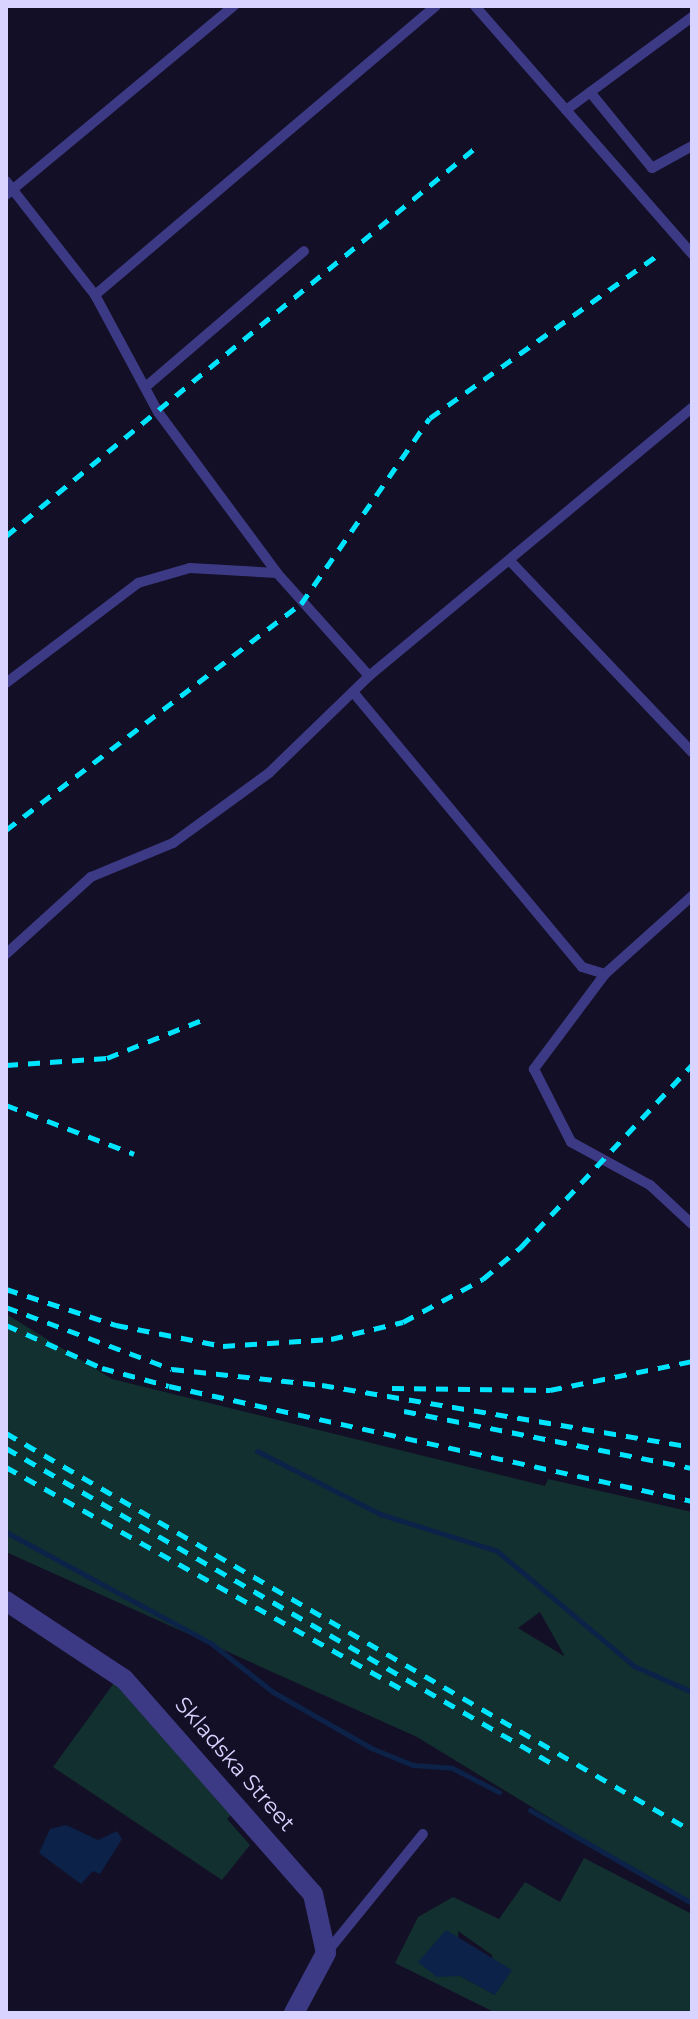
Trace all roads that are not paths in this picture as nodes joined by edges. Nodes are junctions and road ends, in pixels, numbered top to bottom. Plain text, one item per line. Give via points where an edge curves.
1 (234, 6) edge
2 (436, 6) edge
3 (475, 6) edge
4 (692, 17) edge
5 (590, 92) junction
6 (566, 110) junction
7 (692, 146) edge
8 (11, 184) edge
9 (6, 195) edge
10 (304, 251) dead end
11 (692, 254) edge
12 (95, 295) junction
13 (149, 384) junction
14 (692, 408) edge
15 (511, 562) junction
16 (277, 573) junction
17 (369, 676) junction
18 (6, 683) edge
19 (353, 692) junction
20 (692, 752) edge
21 (692, 896) edge
22 (6, 954) edge
23 (605, 974) junction
24 (692, 1224) edge
25 (6, 1601) edge
26 (423, 1834) dead end
27 (326, 1953) junction
28 (294, 2013) edge

1 - 8 lane
2 - 12 lane
3 - 6 lane
4 - 5 lane
5 - 6 lane
5 - 7 lane via 652,168
6 - 11 lane
8 - 9 lane
8 - 12 lane
10 - 13 lane
12 - 13 lane
13 - 16 lane via 158,412
14 - 15 lane
15 - 17 lane
15 - 20 lane
16 - 17 lane
16 - 18 lane via 190,568 138,583
17 - 19 lane
19 - 22 lane via 269,773 173,843 91,877
19 - 23 lane via 522,902 582,967
21 - 23 lane
23 - 24 lane via 534,1069 571,1142 650,1185
25 - 27 street, Skladska Street via 124,1679 164,1717 313,1894
26 - 27 lane
27 - 28 street

